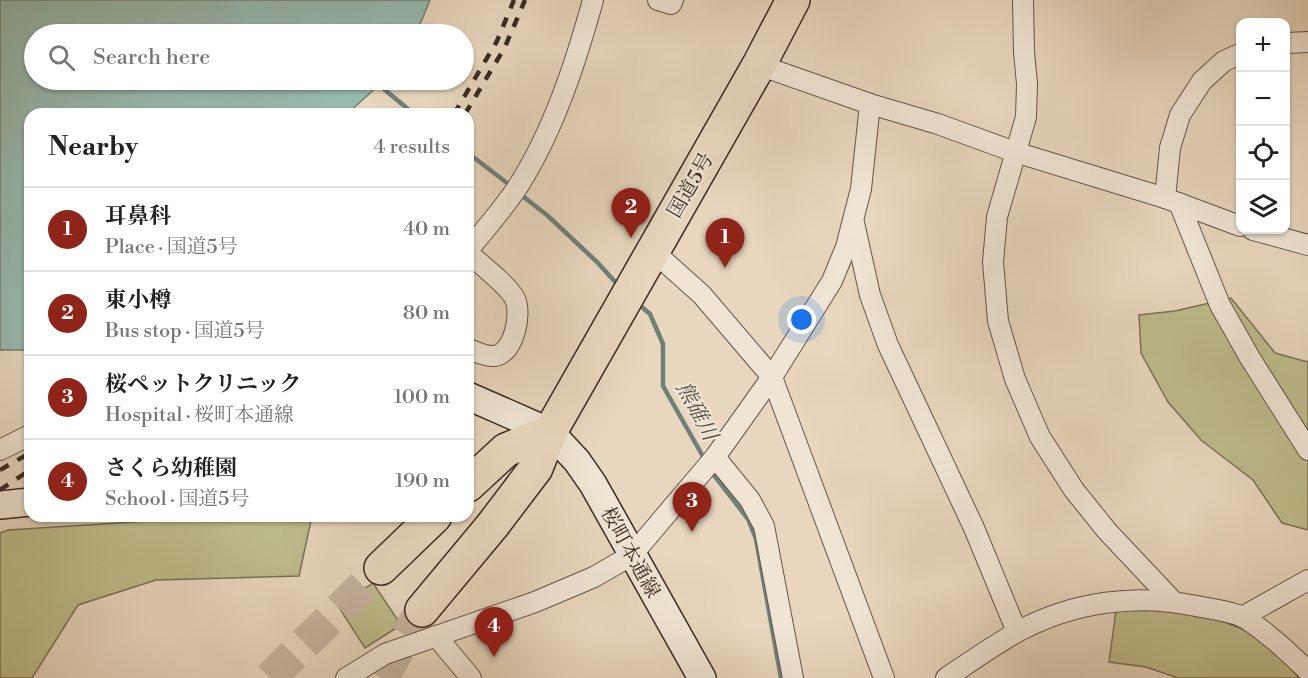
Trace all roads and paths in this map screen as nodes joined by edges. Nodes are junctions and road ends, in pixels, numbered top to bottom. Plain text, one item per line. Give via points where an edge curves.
1 (592, 0) edge
2 (658, 0) edge
3 (673, 0) edge
4 (794, 0) edge
5 (1023, 0) edge
6 (1308, 42) edge
7 (1290, 43) edge
8 (1236, 56) edge
9 (759, 65) junction
10 (870, 104) junction
11 (1015, 152) junction
12 (1172, 200) junction
13 (854, 220) junction
14 (1236, 224) edge
15 (1268, 234) edge
16 (474, 243) edge
17 (1308, 245) edge
18 (474, 257) edge
19 (645, 263) junction
20 (474, 351) edge
21 (772, 376) junction
22 (474, 399) edge
23 (550, 432) junction
24 (24, 438) edge
25 (0, 450) edge
26 (1308, 450) edge
27 (715, 457) junction
28 (474, 479) edge
29 (24, 502) edge
30 (0, 505) edge
31 (429, 522) edge
32 (632, 555) junction
33 (381, 568) tunnel mouth
34 (1308, 580) edge
35 (1173, 601) junction
36 (1242, 617) junction
37 (429, 623) junction
38 (1017, 632) junction
39 (1308, 670) edge
40 (346, 678) edge
41 (471, 678) edge
42 (702, 678) edge
43 (793, 678) edge
44 (884, 678) edge
45 (946, 678) edge

1 - 16 street via 567,83 544,138 516,188
2 - 3 street via 671,4
4 - 9 highway, 国道5号
5 - 11 street via 1026,117
6 - 7 street
8 - 12 street via 1202,81 1180,115 1170,148
9 - 10 street
9 - 19 highway, 国道5号
10 - 11 street
10 - 13 street
11 - 12 street
11 - 35 street via 997,217 993,262 998,321 1014,379 1040,437 1074,490
12 - 14 street
12 - 26 street via 1220,305
13 - 21 street via 832,281
13 - 38 street via 870,295 888,345 974,528
15 - 17 street
18 - 20 street via 516,300 514,337 508,347 497,356
19 - 21 street via 702,295
19 - 23 highway, 国道5号
21 - 27 street
21 - 44 street
22 - 23 street
23 - 28 highway via 506,450
23 - 32 street, 桜町本通線 via 577,461
23 - 37 highway, 国道5号 via 536,468 492,526
24 - 25 street
27 - 32 street
27 - 43 street via 750,500 764,526
29 - 30 street
31 - 33 highway
32 - 37 street via 594,577 535,602
32 - 42 street, 桜町本通線
34 - 36 street
35 - 36 street
35 - 38 street via 1140,599 1089,605
36 - 39 street
37 - 40 street
37 - 41 street
38 - 45 street

